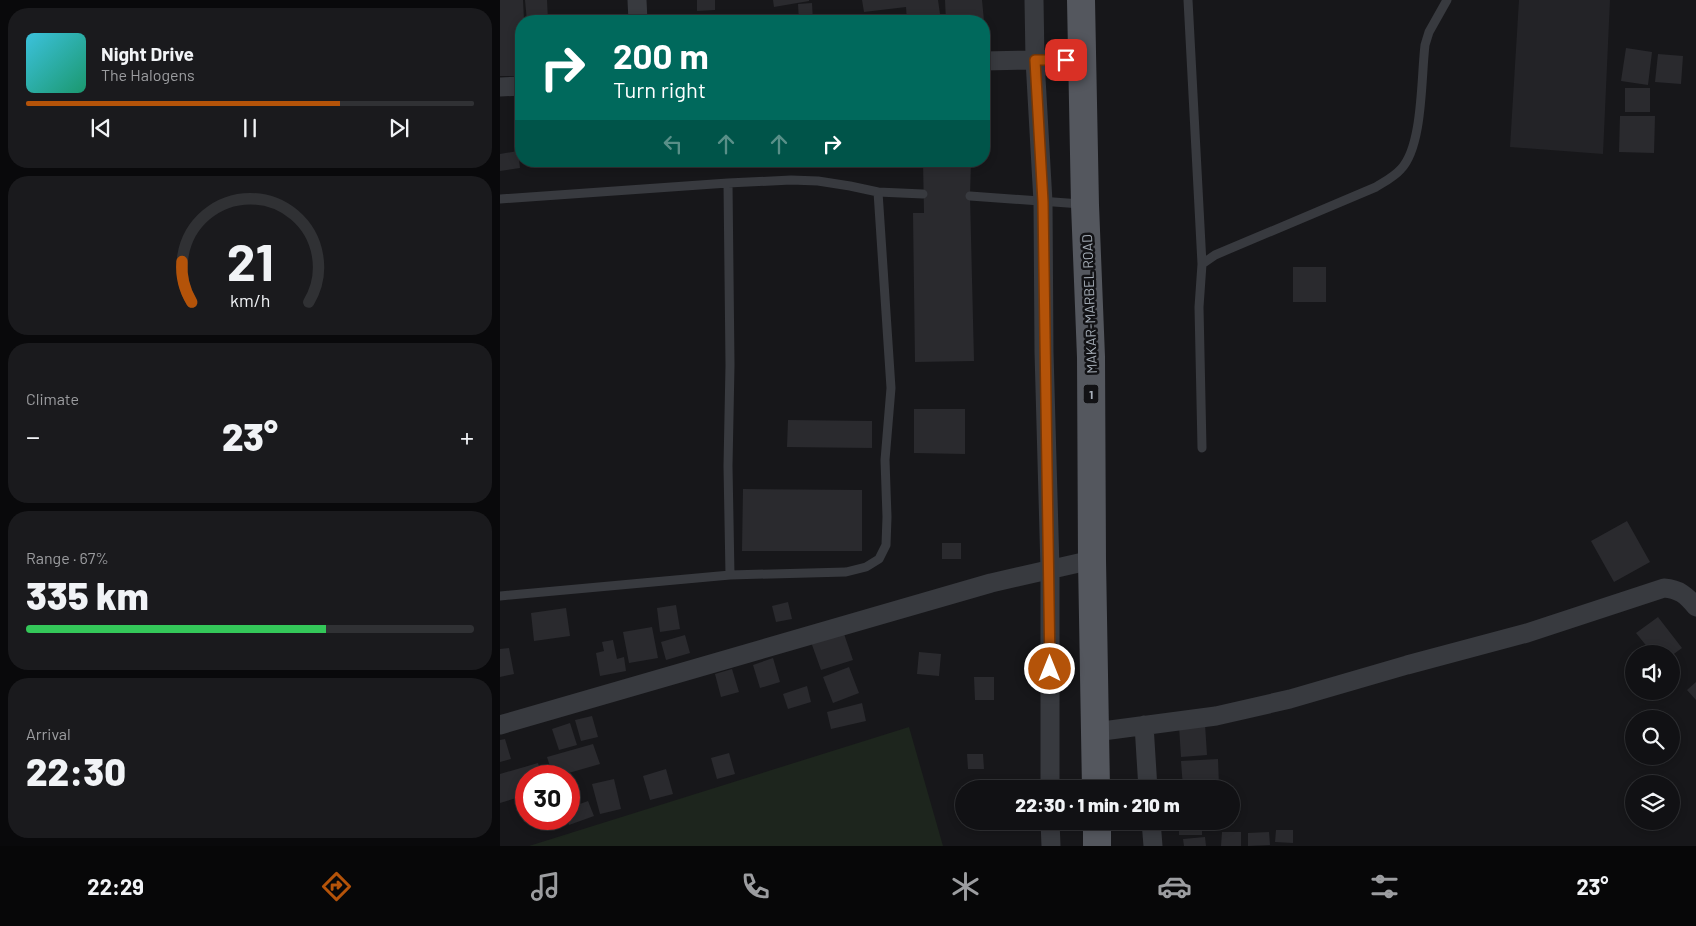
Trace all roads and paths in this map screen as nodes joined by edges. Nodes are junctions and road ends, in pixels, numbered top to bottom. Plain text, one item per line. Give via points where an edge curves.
1 (637, 0) edge
2 (1034, 0) edge
3 (1081, 0) edge
4 (1188, 0) edge
5 (1447, 0) edge
6 (638, 15) edge
7 (1081, 59) junction
8 (1035, 60) junction
9 (990, 62) edge
10 (515, 86) edge
11 (500, 87) edge
12 (728, 183) junction
13 (878, 192) junction
14 (923, 194) dead end
15 (970, 196) dead end
16 (500, 200) edge
17 (1043, 202) junction
18 (1085, 205) junction
19 (1202, 264) junction
20 (1202, 448) dead end
21 (1092, 560) junction
22 (1050, 569) junction
23 (730, 575) junction
24 (500, 596) edge
25 (1696, 607) edge
26 (500, 725) edge
27 (1144, 725) junction
28 (1095, 732) junction
29 (1050, 780) edge
30 (1096, 780) edge
31 (1147, 780) edge
32 (1050, 830) edge
33 (1096, 830) edge
34 (1151, 830) edge
35 (1051, 846) edge
36 (1097, 846) edge
37 (1153, 846) edge

1 - 6 street
2 - 8 street
3 - 7 main road, MAKAR-MARBEL ROAD / 1
4 - 19 lane
5 - 19 lane via 1425,45 1417,137 1402,169 1376,187 1215,255
7 - 8 street
7 - 18 main road, MAKAR-MARBEL ROAD / 1
8 - 9 street
8 - 17 street
10 - 11 street
12 - 13 lane via 818,181
12 - 16 lane
12 - 23 lane
13 - 14 lane
13 - 23 lane via 891,388 885,460 886,545 879,559 866,567 846,572
15 - 17 lane
17 - 18 lane
17 - 22 street
18 - 21 main road, MAKAR-MARBEL ROAD / 1 via 1091,357
19 - 20 lane via 1199,307
21 - 22 street
21 - 28 main road, MAKAR-MARBEL ROAD / 1
22 - 26 street via 991,583
22 - 29 street
23 - 24 lane
25 - 27 street via 1678,590 1664,588 1527,632 1290,699 1216,716
27 - 28 street
27 - 31 street
28 - 30 main road, MAKAR-MARBEL ROAD / 1
32 - 35 street
33 - 36 main road
34 - 37 street

